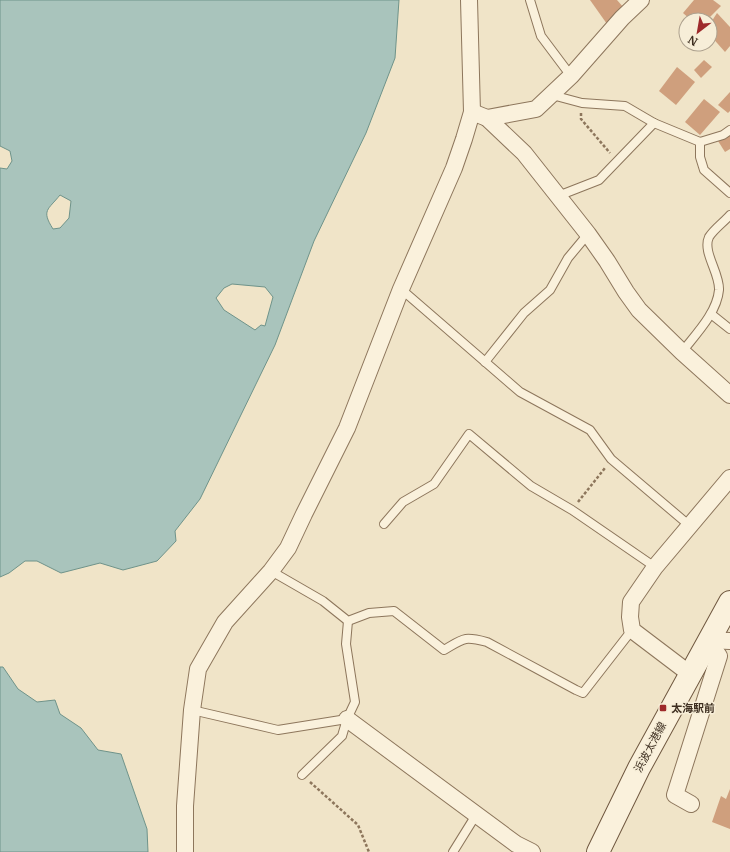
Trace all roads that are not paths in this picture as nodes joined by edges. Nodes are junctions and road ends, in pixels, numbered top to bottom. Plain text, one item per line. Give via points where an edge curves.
1 (469, 0) edge
2 (530, 0) edge
3 (641, 0) edge
4 (571, 76) junction
5 (552, 95) junction
6 (472, 112) junction
7 (487, 118) junction
8 (654, 123) junction
9 (730, 130) edge
10 (700, 142) junction
11 (730, 193) edge
12 (558, 196) junction
13 (730, 215) edge
14 (588, 234) junction
15 (401, 289) junction
16 (712, 314) junction
17 (730, 329) edge
18 (682, 352) junction
19 (485, 362) junction
20 (730, 395) edge
21 (729, 480) edge
22 (384, 524) dead end
23 (690, 526) junction
24 (655, 567) junction
25 (271, 571) junction
26 (730, 602) edge
27 (348, 621) junction
28 (632, 630) junction
29 (708, 640) junction
30 (730, 641) edge
31 (690, 674) junction
32 (192, 710) junction
33 (347, 719) junction
34 (302, 776) road end
35 (691, 804) dead end
36 (476, 815) junction
37 (185, 852) edge
38 (453, 852) edge
39 (532, 852) edge
40 (598, 852) edge

1 - 6 street
2 - 4 lane via 541,36
3 - 4 street
4 - 5 street
5 - 7 street via 536,109
5 - 8 lane via 582,103 625,106
6 - 7 street
6 - 15 street via 454,168
7 - 12 street via 524,153
8 - 10 lane
8 - 12 lane via 599,180
9 - 10 lane via 723,135
10 - 11 lane via 700,157 704,170
12 - 14 street
13 - 16 lane via 710,236 706,245 718,280 719,291
14 - 18 street via 639,310
14 - 19 lane via 568,258 550,290 524,313
15 - 19 lane
15 - 25 street via 347,428 288,548
16 - 17 lane
16 - 18 lane
18 - 20 street
19 - 23 lane via 520,392 590,430 611,459
21 - 23 street
22 - 24 lane via 403,502 434,484 469,434 531,486 572,510
23 - 24 street
24 - 28 street via 631,602
25 - 27 lane via 323,601
25 - 32 street via 225,622 198,669
26 - 29 main road, 浜波太港線
27 - 28 lane via 369,613 394,611 444,650 463,639 487,642 584,693
27 - 33 lane via 346,644 355,702
28 - 31 street
29 - 30 street
29 - 31 main road, 浜波太港線
29 - 35 street via 719,656 675,795
31 - 40 main road, 浜波太港線 via 639,768
32 - 33 lane via 278,730
32 - 37 street via 185,806
33 - 34 lane via 342,736
33 - 36 street
36 - 38 lane
36 - 39 street via 516,844

